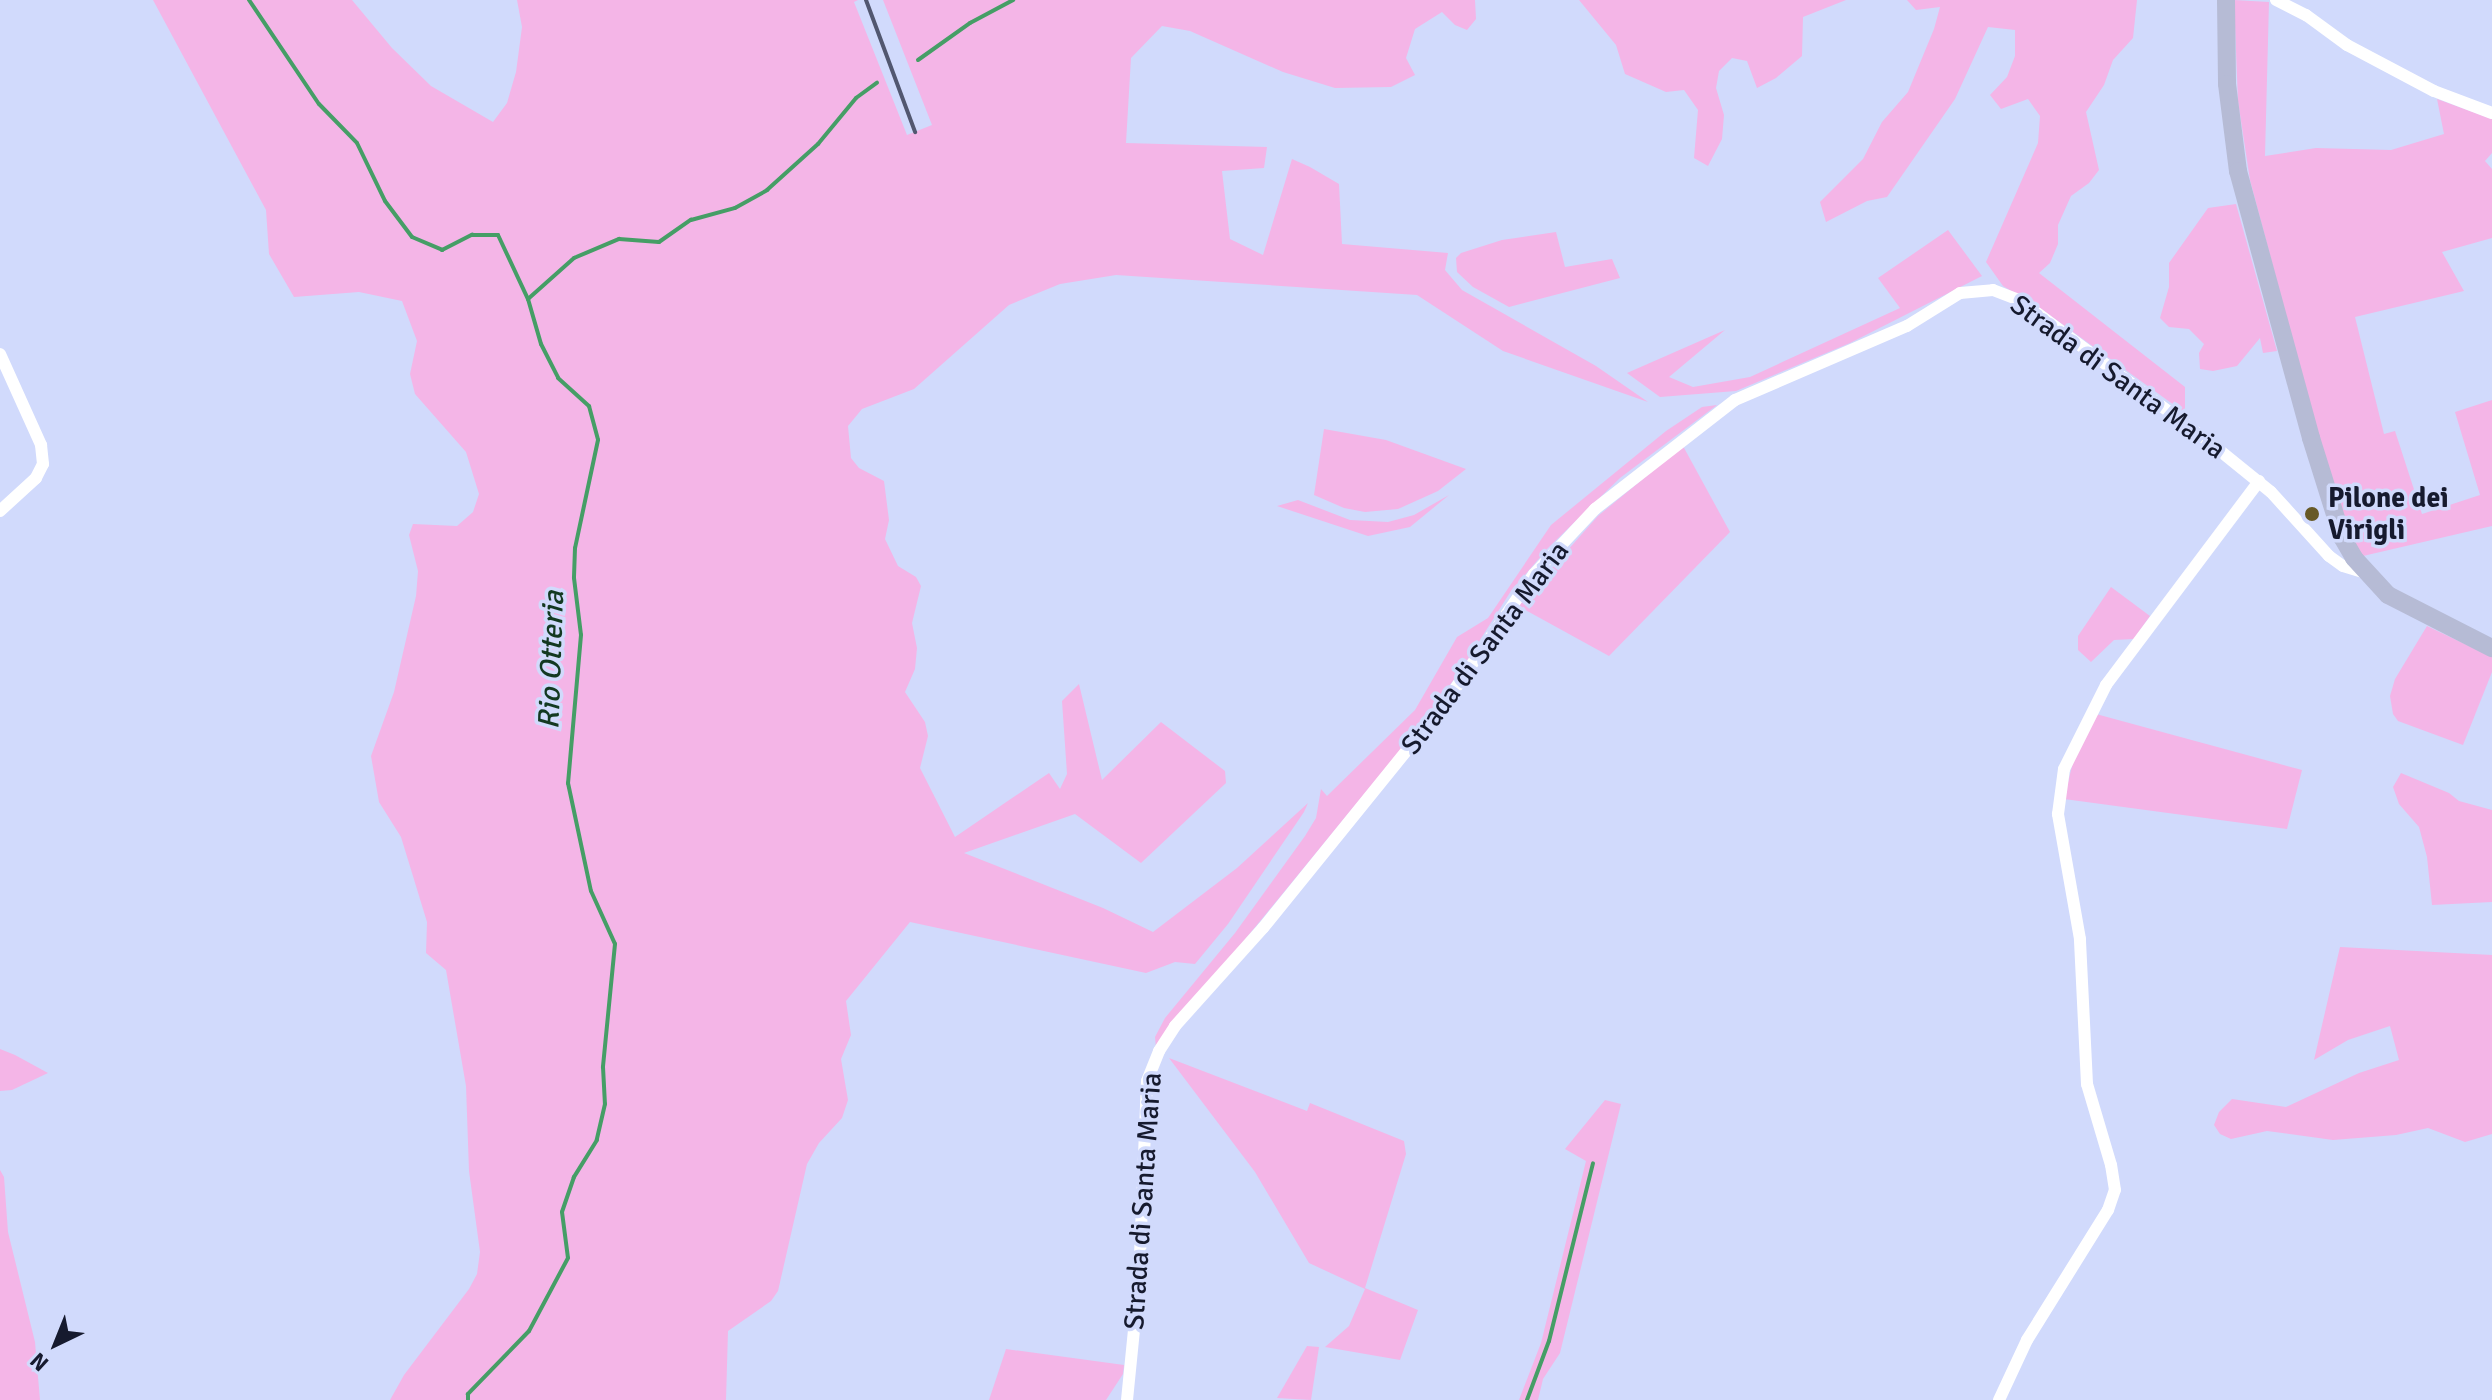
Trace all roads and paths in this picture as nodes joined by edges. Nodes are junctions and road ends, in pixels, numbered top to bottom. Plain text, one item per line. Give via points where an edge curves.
1 (2226, 0) edge
2 (2276, 0) edge
3 (2492, 113) edge
4 (0, 354) edge
5 (2259, 481) junction
6 (0, 511) edge
7 (2366, 573) junction
8 (2492, 648) edge
9 (1127, 1400) edge
10 (1999, 1400) edge

1 - 7 main road via 2227,84 2240,180 2335,514 2347,546
2 - 3 street via 2434,91
4 - 6 street via 41,445 43,464 36,478
5 - 7 street, Strada di Santa Maria via 2329,556
5 - 9 street, Strada di Santa Maria via 2021,301 1981,288 1960,293 1907,326 1742,396 1648,465 1588,515 1522,589 1446,702 1263,928 1175,1026 1153,1061 1147,1081 1139,1280
5 - 10 street via 2106,685 2064,769 2058,814 2081,951 2087,1084 2115,1190 2108,1210 2027,1340
7 - 8 main road via 2407,607

